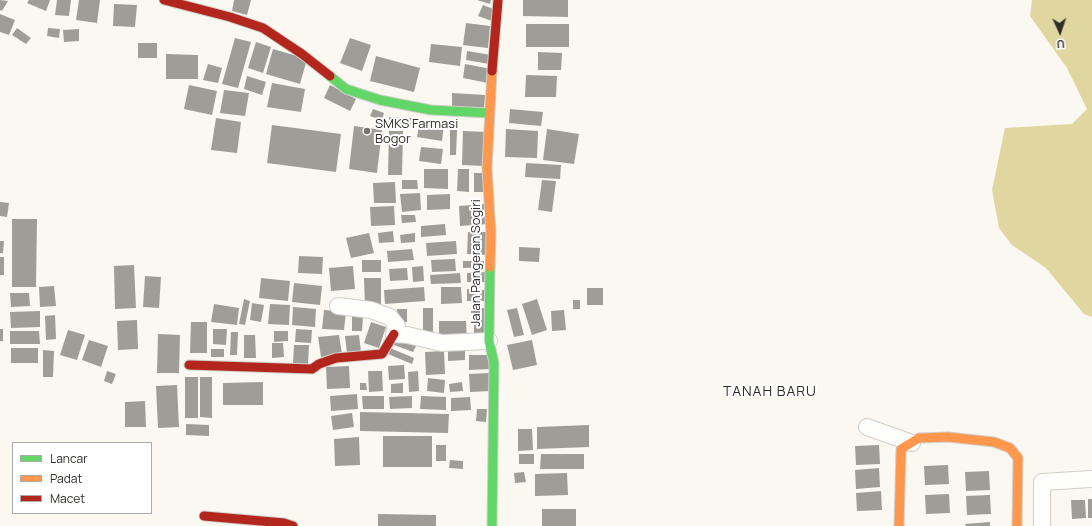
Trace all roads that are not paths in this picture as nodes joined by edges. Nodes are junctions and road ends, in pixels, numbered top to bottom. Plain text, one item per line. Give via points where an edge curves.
1 (164, 0) edge
2 (498, 0) edge
3 (489, 113) junction
4 (338, 306) dead end
5 (394, 334) junction
6 (489, 341) junction
7 (189, 365) dead end
8 (867, 427) dead end
9 (912, 443) junction
10 (1092, 479) edge
11 (204, 516) dead end
12 (293, 526) edge
13 (492, 526) edge
14 (899, 526) edge
15 (1017, 526) edge
16 (1042, 526) edge

1 - 3 street via 263,28 302,54 346,89 373,98 431,110
2 - 3 street, Jalan Pangeran Sogiri
3 - 6 street, Jalan Pangeran Sogiri
4 - 5 street via 371,310 390,317 397,326
5 - 6 street via 442,343
5 - 7 street via 382,354 336,358 312,369
6 - 13 street, Jalan Pangeran Sogiri via 494,363
8 - 9 street
9 - 14 street via 901,449
9 - 15 street via 919,438 948,437 994,442 1010,448 1018,458
10 - 16 street via 1042,482
11 - 12 street

